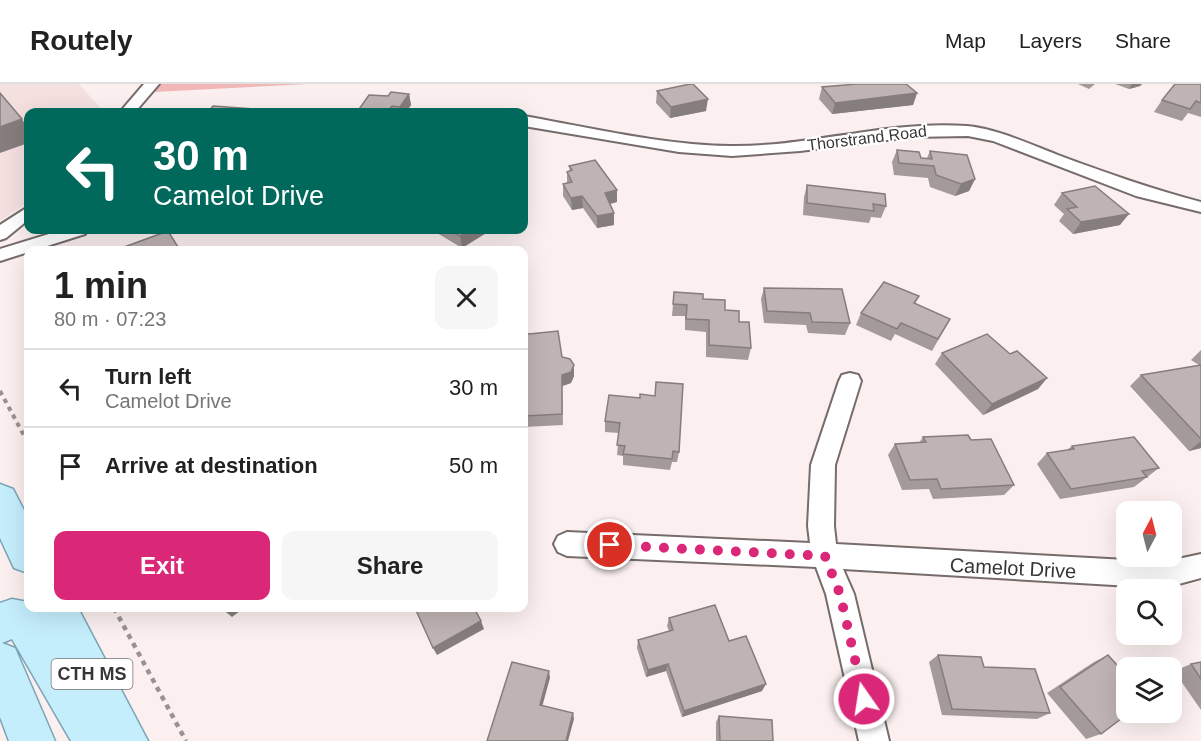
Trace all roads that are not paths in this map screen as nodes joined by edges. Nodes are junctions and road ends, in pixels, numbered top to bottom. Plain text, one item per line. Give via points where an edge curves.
1 (132, 85) edge
2 (150, 87) edge
3 (131, 108) edge
4 (528, 122) edge
5 (1201, 207) edge
6 (24, 215) edge
7 (0, 234) edge
8 (67, 234) edge
9 (29, 246) edge
10 (24, 248) edge
11 (0, 255) edge
12 (850, 381) dead end
13 (0, 500) edge
14 (567, 544) dead end
15 (24, 547) edge
16 (825, 556) junction
17 (1201, 566) edge
18 (58, 612) edge
19 (0, 623) edge
20 (0, 663) edge
21 (32, 741) edge
22 (96, 741) edge
23 (125, 741) edge
24 (874, 741) edge

1 - 2 street
2 - 3 street
4 - 5 street, Thorstrand Road via 678,147 732,150 911,132 968,131 1013,143 1142,192
6 - 7 street
8 - 9 street
10 - 11 street
12 - 16 street via 823,465 821,526
13 - 15 main road
14 - 16 street, Camelot Drive
16 - 17 street, Camelot Drive via 1164,575
16 - 24 street via 840,594
18 - 23 main road, CTH MS
19 - 22 main road via 12,619 27,622
20 - 21 main road

